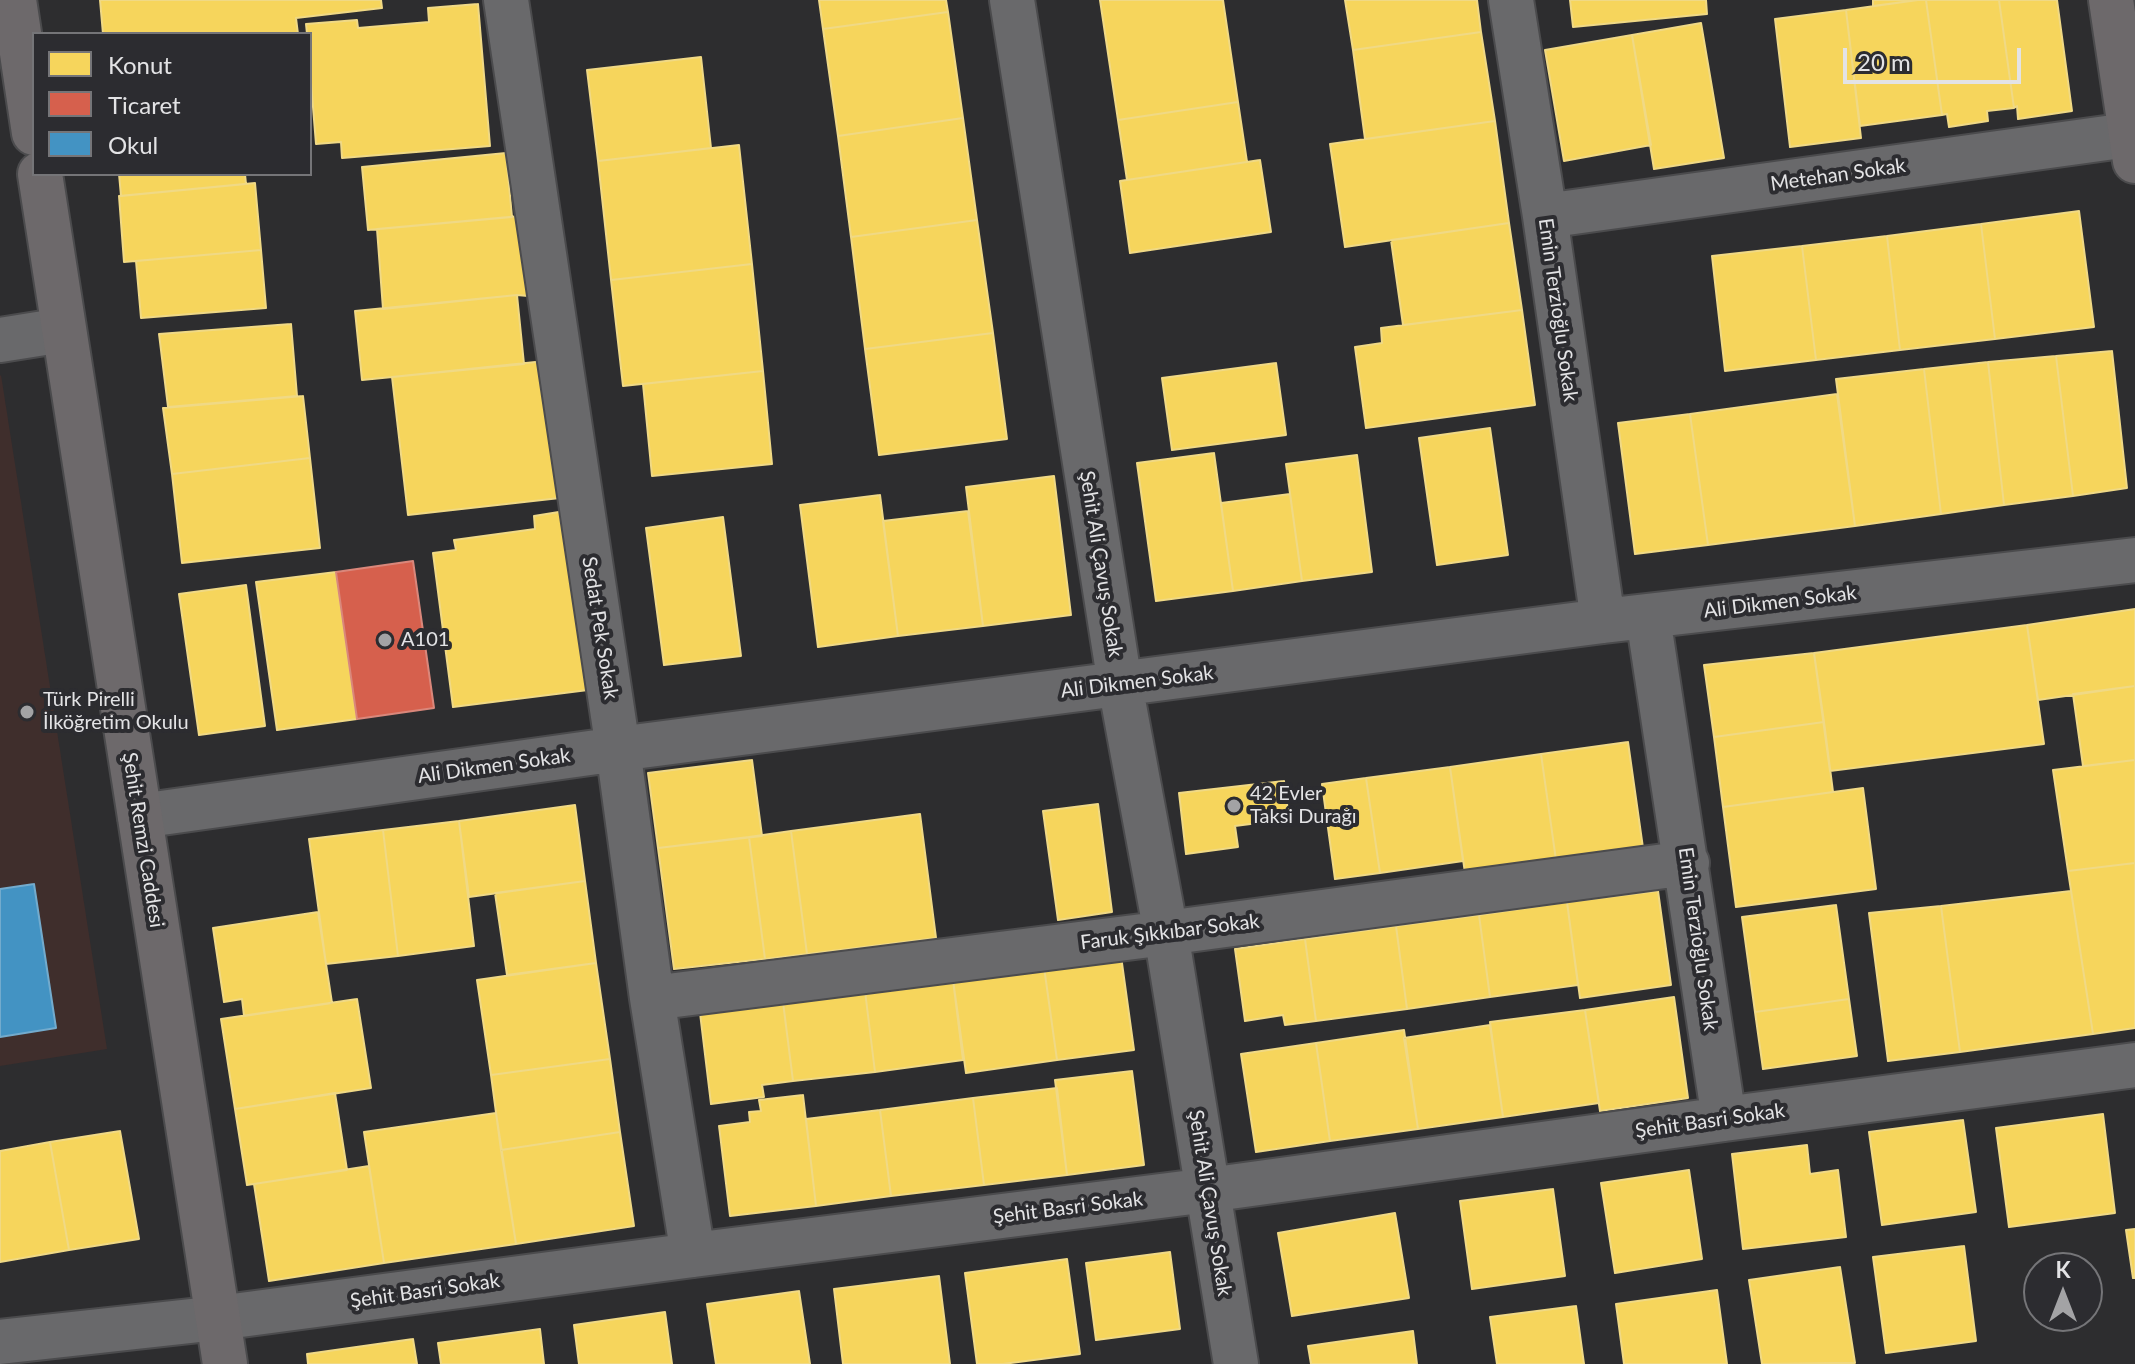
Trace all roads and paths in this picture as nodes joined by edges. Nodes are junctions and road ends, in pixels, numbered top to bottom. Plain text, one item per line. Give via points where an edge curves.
1 (14, 0) edge
2 (506, 0) edge
3 (1012, 0) edge
4 (1511, 0) edge
5 (2111, 0) edge
6 (32, 120) edge
7 (2134, 143) edge
8 (40, 176) edge
9 (1545, 216) junction
10 (63, 330) junction
11 (0, 340) edge
12 (2135, 560) edge
13 (1648, 617) junction
14 (1603, 621) junction
15 (1120, 684) junction
16 (618, 749) junction
17 (140, 816) junction
18 (1687, 863) junction
19 (1166, 933) junction
20 (652, 998) junction
21 (2135, 1065) edge
22 (1724, 1119) junction
23 (1208, 1190) junction
24 (693, 1255) junction
25 (218, 1318) junction
26 (0, 1342) edge
27 (225, 1364) edge
28 (1236, 1364) edge

1 - 6 street
2 - 16 street, Sedat Pek Sokak
3 - 15 street, Şehit Ali Çavuş Sokak
4 - 9 street, Emin Terzioğlu Sokak
5 - 7 street
7 - 9 street, Metehan Sokak
8 - 10 street, Şehit Remzi Caddesi
9 - 14 street, Emin Terzioğlu Sokak
10 - 11 street
10 - 17 street, Şehit Remzi Caddesi
12 - 13 street, Ali Dikmen Sokak
13 - 14 street, Ali Dikmen Sokak
13 - 18 street, Emin Terzioğlu Sokak
14 - 15 street, Ali Dikmen Sokak
15 - 16 street, Ali Dikmen Sokak
15 - 19 street, Şehit Ali Çavuş Sokak
16 - 17 street, Ali Dikmen Sokak
16 - 20 street, Sedat Pek Sokak
17 - 25 street, Şehit Remzi Caddesi
18 - 19 street, Faruk Şıkkıbar Sokak
18 - 22 street, Emin Terzioğlu Sokak
19 - 20 street, Faruk Şıkkıbar Sokak
19 - 23 street, Şehit Ali Çavuş Sokak
20 - 24 street, Sedat Pek Sokak
21 - 22 street, Şehit Basri Sokak
22 - 23 street, Şehit Basri Sokak
23 - 24 street, Şehit Basri Sokak
23 - 28 street, Şehit Ali Çavuş Sokak
24 - 25 street, Şehit Basri Sokak
25 - 26 street, Şehit Basri Sokak
25 - 27 street, Şehit Remzi Caddesi

